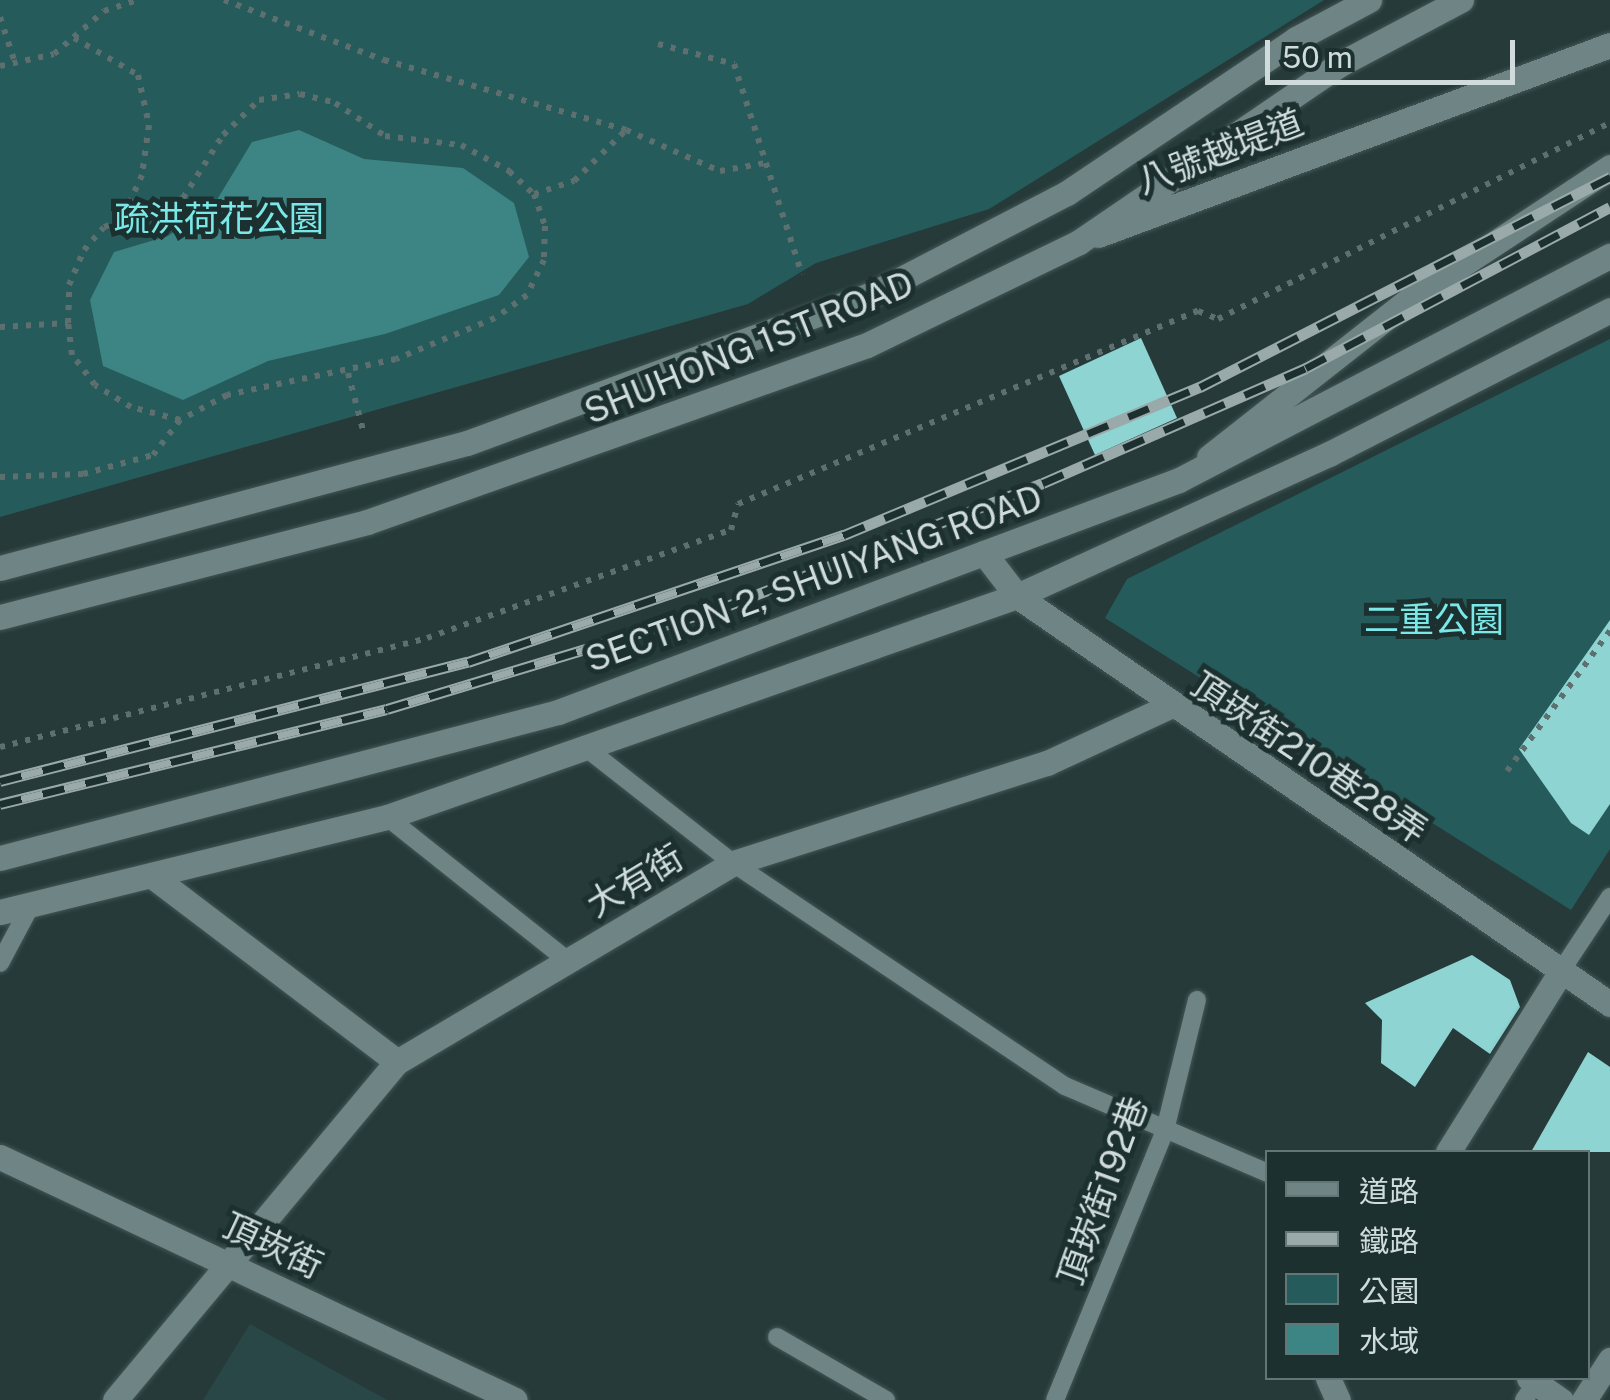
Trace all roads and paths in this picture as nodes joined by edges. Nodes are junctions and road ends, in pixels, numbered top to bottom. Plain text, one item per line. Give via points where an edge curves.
1 (137, 0) edge
2 (224, 0) edge
3 (1369, 0) edge
4 (1461, 0) edge
5 (0, 16) edge
6 (74, 38) junction
7 (658, 44) dead end
8 (1610, 45) edge
9 (15, 64) junction
10 (0, 66) edge
11 (1610, 123) edge
12 (626, 130) junction
13 (766, 163) junction
14 (1610, 166) edge
15 (534, 194) junction
16 (122, 219) junction
17 (1079, 242) junction
18 (1610, 256) edge
19 (802, 274) dead end
20 (1610, 310) edge
21 (68, 323) junction
22 (0, 327) edge
23 (348, 373) junction
24 (180, 420) junction
25 (363, 430) dead end
26 (0, 478) edge
27 (1179, 480) junction
28 (984, 553) junction
29 (0, 568) edge
30 (1017, 596) junction
31 (0, 617) edge
32 (1610, 631) edge
33 (1170, 706) junction
34 (0, 747) edge
35 (590, 752) junction
36 (1507, 771) dead end
37 (387, 817) junction
38 (0, 858) edge
39 (734, 863) junction
40 (154, 878) junction
41 (1610, 897) edge
42 (31, 905) junction
43 (0, 912) edge
44 (568, 962) junction
45 (0, 963) edge
46 (1561, 971) junction
47 (1197, 1000) dead end
48 (1610, 1004) edge
49 (397, 1062) junction
50 (1164, 1130) junction
51 (1449, 1150) edge
52 (0, 1158) edge
53 (1265, 1172) edge
54 (229, 1264) junction
55 (777, 1337) dead end
56 (1610, 1360) edge
57 (1527, 1390) edge
58 (114, 1400) edge
59 (515, 1400) edge
60 (886, 1400) edge
61 (1055, 1400) edge
62 (1562, 1400) edge
63 (1584, 1400) edge

1 - 6 path via 104,11
2 - 12 path via 384,60
3 - 29 street, SHUHONG 1ST ROAD via 1296,38 1067,193 872,294 467,443
4 - 17 street, SHUHONG 1ST ROAD via 1340,64
5 - 9 path
6 - 9 path via 54,54
6 - 16 path via 138,74 149,125 142,175
7 - 13 path via 734,64
8 - 17 street, 八號越堤道
9 - 10 path
11 - 34 path via 1218,319 1198,311 738,504 730,530 427,638
12 - 13 path via 720,171
12 - 15 path via 574,181
13 - 19 path
14 - 27 street via 1410,299
15 - 16 path via 460,145 385,136 335,103 300,94 259,100 223,134 183,198 154,214
15 - 23 path via 545,226 544,260 527,295 495,318
16 - 21 path via 84,250 69,285
17 - 31 street, SHUHONG 1ST ROAD via 867,345 593,448 367,522
18 - 27 street, SECTION 2, SHUIYANG ROAD
20 - 30 street via 1329,454
21 - 22 path
21 - 24 path via 72,355 96,385 131,407
23 - 24 path via 227,395
23 - 25 path
24 - 26 path via 154,455 84,474
27 - 28 street, SECTION 2, SHUIYANG ROAD
28 - 30 street, 頂崁街210巷28弄
28 - 38 street, SECTION 2, SHUIYANG ROAD via 558,712
30 - 33 street, 頂崁街210巷28弄
30 - 35 street
32 - 36 path
33 - 39 street, 大有街 via 1047,763
33 - 46 street, 頂崁街210巷28弄
35 - 37 street
35 - 39 lane
37 - 40 street
37 - 44 lane
39 - 44 street, 大有街
39 - 50 lane via 1065,1086
40 - 42 street
40 - 49 street
41 - 46 lane
42 - 43 street
42 - 45 lane
44 - 49 street, 大有街
46 - 48 street, 頂崁街210巷28弄
46 - 51 street
47 - 50 lane, 頂崁街192巷
49 - 54 street, 大有街
50 - 53 lane
50 - 61 lane, 頂崁街192巷
52 - 54 street, 頂崁街
54 - 58 street, 大有街
54 - 59 street, 頂崁街
55 - 60 lane
56 - 63 street
57 - 62 street

